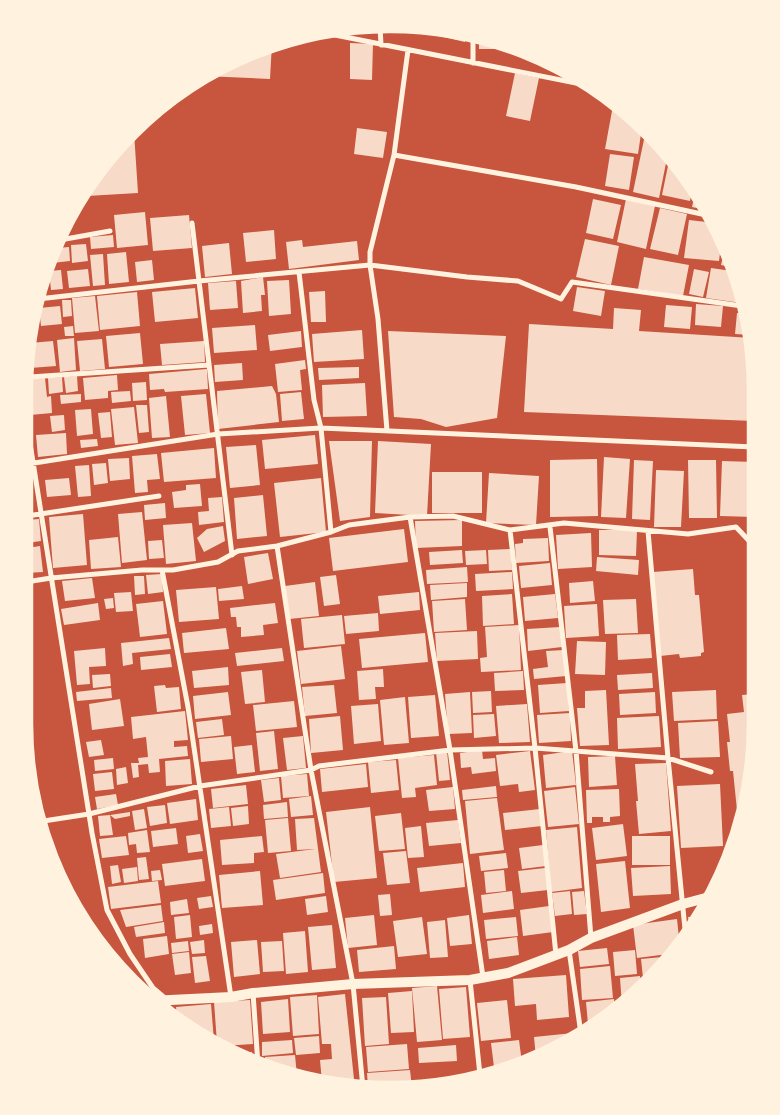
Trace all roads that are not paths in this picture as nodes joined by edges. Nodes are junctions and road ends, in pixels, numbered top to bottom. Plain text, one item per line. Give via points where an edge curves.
1 (380, 32) edge
2 (340, 36) edge
3 (473, 42) edge
4 (381, 45) junction
5 (408, 50) junction
6 (473, 63) junction
7 (573, 82) edge
8 (394, 155) junction
9 (702, 214) edge
10 (192, 223) dead end
11 (110, 231) dead end
12 (66, 239) edge
13 (370, 265) junction
14 (299, 272) junction
15 (199, 281) junction
16 (45, 298) edge
17 (737, 305) edge
18 (209, 365) junction
19 (33, 377) edge
20 (321, 428) junction
21 (388, 431) junction
22 (218, 434) junction
23 (748, 447) edge
24 (32, 464) edge
25 (32, 470) edge
26 (159, 496) dead end
27 (40, 515) junction
28 (32, 516) edge
29 (410, 517) junction
30 (550, 526) junction
31 (510, 530) junction
32 (331, 532) junction
33 (648, 532) junction
34 (748, 540) edge
35 (278, 546) junction
36 (232, 555) junction
37 (162, 570) junction
38 (51, 578) junction
39 (32, 581) edge
40 (535, 748) junction
41 (450, 750) junction
42 (576, 751) junction
43 (668, 758) junction
44 (311, 770) junction
45 (711, 772) dead end
46 (200, 786) junction
47 (89, 814) junction
48 (46, 821) edge
49 (703, 899) edge
50 (683, 904) junction
51 (685, 927) edge
52 (591, 938) junction
53 (569, 950) junction
54 (556, 954) junction
55 (483, 978) junction
56 (470, 980) junction
57 (353, 984) junction
58 (253, 993) junction
59 (231, 998) junction
60 (162, 1001) edge
61 (167, 1001) junction
62 (580, 1028) edge
63 (257, 1057) edge
64 (480, 1071) edge
65 (362, 1081) edge

1 - 4 street
2 - 4 street
3 - 6 street
4 - 5 street
5 - 6 street
5 - 8 street
6 - 7 street
8 - 9 street via 576,187
8 - 13 street via 370,252
10 - 15 street
11 - 12 street
13 - 14 street
13 - 17 street via 518,281 561,299 572,282
13 - 21 street
14 - 15 street
14 - 20 street via 314,400
15 - 16 street
15 - 18 street
18 - 19 street
18 - 22 street
20 - 21 street
20 - 22 street
20 - 32 street
21 - 23 street
22 - 24 street
22 - 36 street
25 - 27 street
26 - 27 street
27 - 28 street
27 - 38 street
29 - 31 street via 453,516
29 - 32 street via 349,525
29 - 41 street
30 - 31 street
30 - 33 street via 564,524
30 - 42 street
31 - 40 street
32 - 35 street
33 - 34 street via 688,534 736,527
33 - 43 street
35 - 36 street via 238,551
35 - 44 street
36 - 37 street via 218,562
37 - 38 street
37 - 46 street
38 - 39 street
38 - 47 street
40 - 41 street
40 - 42 street
40 - 54 street
41 - 44 street via 319,766
41 - 55 street
42 - 43 street
42 - 52 street
43 - 45 street
43 - 50 street
44 - 46 street
44 - 57 street
46 - 47 street
46 - 59 street
47 - 48 street
47 - 61 street via 107,910 130,954 153,988
49 - 50 main road
50 - 51 street
50 - 52 main road
52 - 53 main road
53 - 54 main road
53 - 62 street
54 - 55 main road via 508,973
55 - 56 main road
56 - 57 main road
56 - 64 street
57 - 58 main road
57 - 65 street
58 - 59 main road
58 - 63 street
59 - 61 main road
60 - 61 main road

